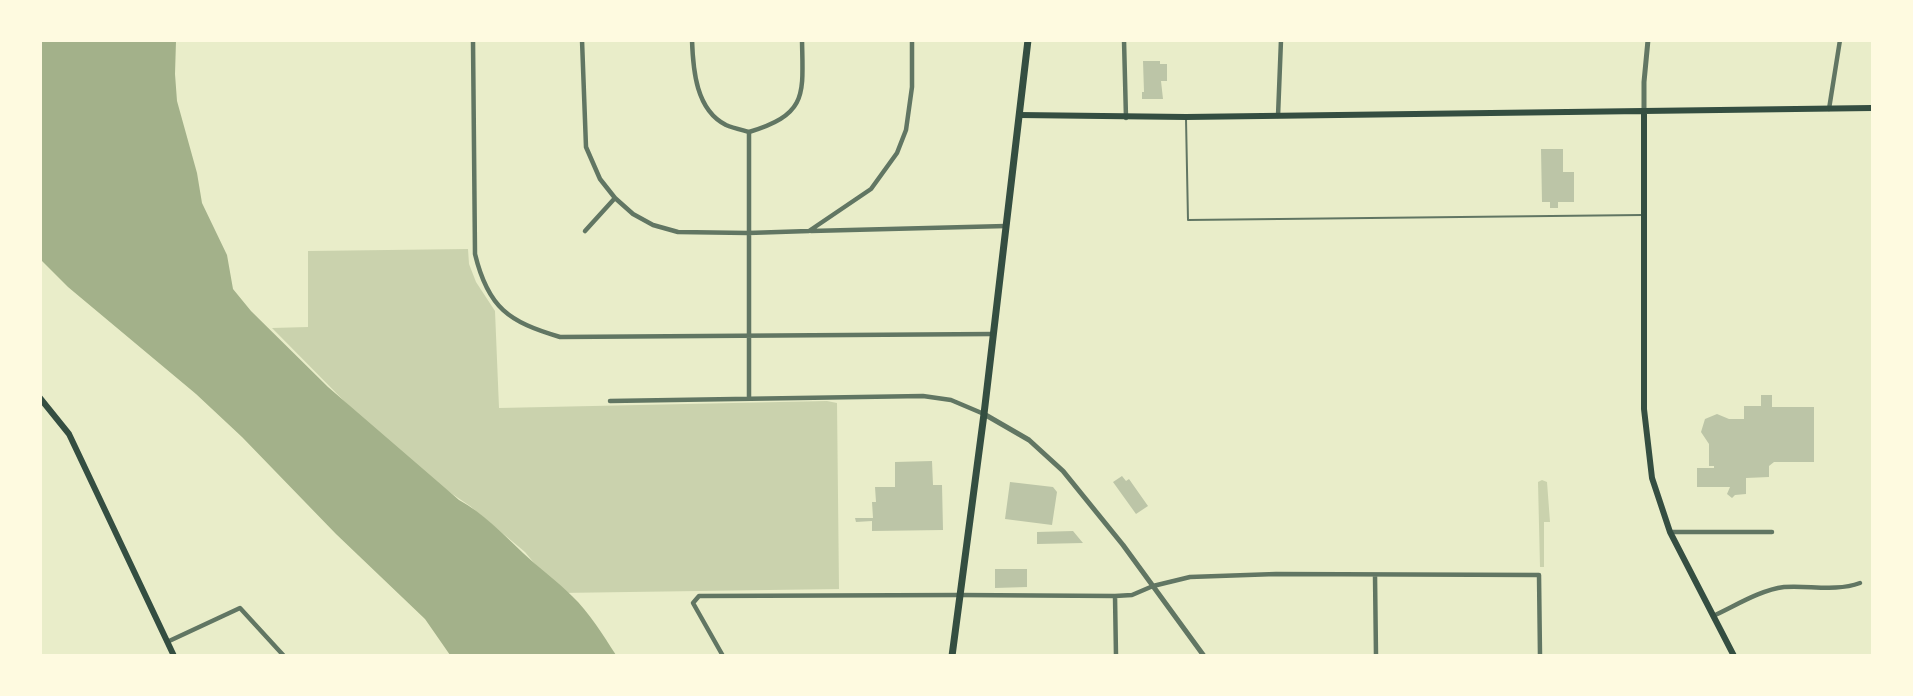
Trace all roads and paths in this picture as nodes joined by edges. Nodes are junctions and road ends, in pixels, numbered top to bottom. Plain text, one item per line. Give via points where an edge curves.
1 (473, 40) edge
2 (582, 40) edge
3 (692, 40) edge
4 (802, 40) edge
5 (912, 40) edge
6 (1028, 40) edge
7 (1124, 40) edge
8 (1281, 40) edge
9 (1648, 40) edge
10 (1840, 40) edge
11 (1872, 108) edge
12 (1830, 109) junction
13 (1644, 111) junction
14 (1019, 115) junction
15 (1278, 116) junction
16 (1126, 117) junction
17 (1186, 117) junction
18 (749, 132) junction
19 (615, 198) junction
20 (1645, 215) junction
21 (1006, 226) junction
22 (585, 231) dead end
23 (809, 231) junction
24 (748, 233) junction
25 (993, 334) junction
26 (748, 336) junction
27 (40, 398) edge
28 (749, 398) junction
29 (610, 402) dead end
30 (984, 414) junction
31 (1670, 532) junction
32 (1772, 532) dead end
33 (1375, 575) junction
34 (1860, 583) dead end
35 (1153, 586) junction
36 (959, 595) junction
37 (1115, 596) junction
38 (1713, 616) junction
39 (167, 642) junction
40 (174, 656) edge
41 (284, 656) edge
42 (723, 656) edge
43 (952, 656) edge
44 (1116, 656) edge
45 (1203, 656) edge
46 (1376, 656) edge
47 (1540, 656) edge
48 (1734, 656) edge

1 - 26 street via 475,254 481,280 494,301 512,318 534,330 560,337
2 - 19 street via 586,147 600,179
3 - 18 street via 696,80 705,107 724,124
4 - 18 street via 802,94 792,110 771,125
5 - 23 street via 912,87 906,130 897,153 871,189
6 - 14 main road
7 - 16 street
8 - 15 street
9 - 13 street
10 - 12 street
11 - 12 main road
12 - 13 main road
13 - 15 main road
13 - 20 main road
14 - 16 main road
14 - 21 main road
15 - 17 main road
16 - 17 main road
17 - 20 lane via 1188,220
18 - 24 street
19 - 22 street
19 - 24 street via 653,225 678,232
20 - 31 main road via 1644,409 1652,477
21 - 23 street
21 - 25 main road
23 - 24 street
24 - 26 street
25 - 26 street
25 - 30 main road
26 - 28 street
27 - 39 main road via 69,434
28 - 29 street
28 - 30 street via 938,397
30 - 35 street via 1029,440 1063,471
30 - 36 main road
31 - 32 street
31 - 38 main road
33 - 35 street via 1190,577
33 - 46 street
33 - 47 street via 1539,575
34 - 38 street via 1849,587 1783,588
35 - 37 street via 1132,595
35 - 45 street
36 - 37 street
36 - 42 street via 699,596 693,603
36 - 43 main road
37 - 44 street
38 - 48 main road
39 - 40 main road
39 - 41 street via 240,608

